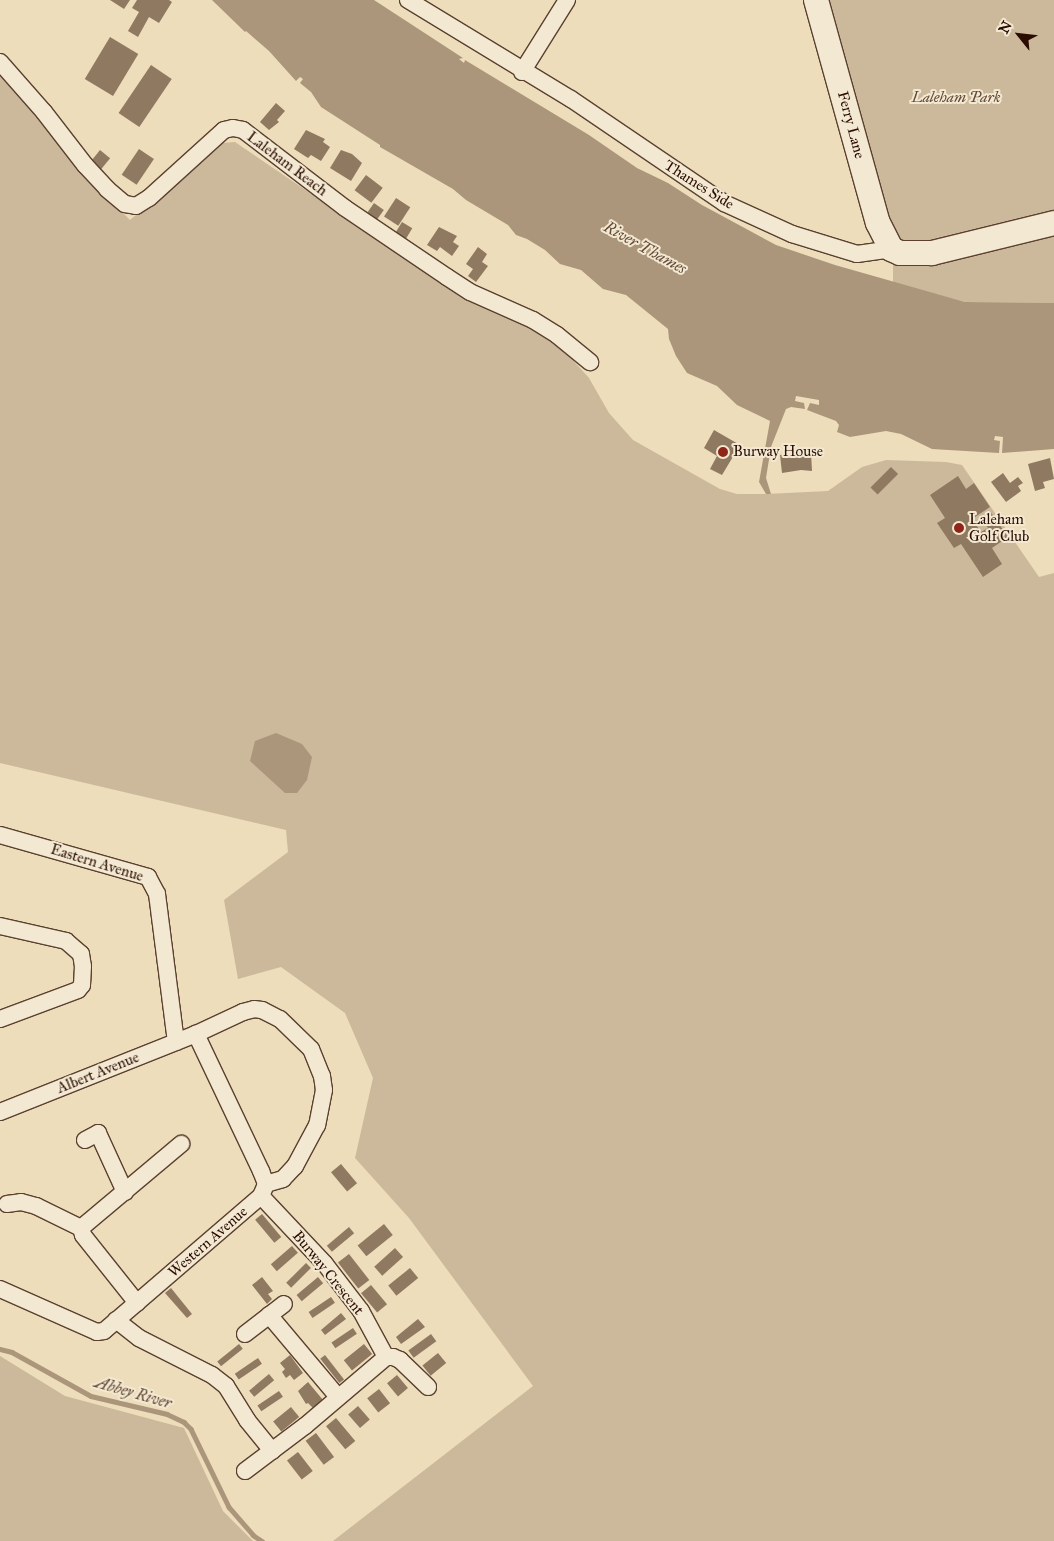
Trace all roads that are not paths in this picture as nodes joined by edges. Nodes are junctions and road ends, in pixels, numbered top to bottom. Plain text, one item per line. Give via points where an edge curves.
1 (408, 0) edge
2 (568, 0) edge
3 (816, 0) edge
4 (0, 62) edge
5 (522, 72) junction
6 (1054, 223) edge
7 (892, 249) junction
8 (590, 362) dead end
9 (0, 835) edge
10 (0, 926) edge
11 (0, 1019) edge
12 (196, 1034) junction
13 (176, 1042) junction
14 (0, 1112) edge
15 (85, 1140) dead end
16 (181, 1144) dead end
17 (264, 1190) junction
18 (125, 1192) junction
19 (7, 1204) dead end
20 (81, 1228) junction
21 (0, 1289) edge
22 (137, 1303) junction
23 (284, 1304) dead end
24 (269, 1315) junction
25 (116, 1320) junction
26 (245, 1334) dead end
27 (386, 1357) junction
28 (428, 1387) dead end
29 (338, 1397) junction
30 (272, 1451) junction
31 (245, 1471) dead end

1 - 5 street, Thames Side
2 - 5 street
3 - 7 street, Ferry Lane via 878,223
4 - 8 street, Laleham Reach via 85,165 125,204 136,206 149,198 224,130 243,130 345,208 447,277 470,292 533,320
5 - 7 street, Thames Side via 571,99 724,203 792,234 856,254
6 - 7 street, Thames Side via 932,253 900,253
9 - 13 street, Eastern Avenue via 148,877 157,894
10 - 11 street via 66,941 81,954 83,966 82,985 78,990
12 - 13 street, Albert Avenue
12 - 17 street
12 - 17 street, Western Avenue via 243,1012 254,1009 271,1012 311,1048 318,1063 324,1090 317,1125 295,1166
13 - 14 street, Albert Avenue
15 - 18 street via 98,1133
16 - 18 street
17 - 22 street, Western Avenue
17 - 27 street, Burway Crescent via 361,1311
18 - 20 street
19 - 20 street via 21,1202 36,1206
20 - 22 street via 83,1235
21 - 25 street, Western Avenue via 97,1332 104,1331
22 - 25 street, Western Avenue
23 - 24 street
24 - 26 street
24 - 29 street
25 - 30 street via 139,1338 212,1375 226,1386
27 - 28 street via 400,1360
27 - 29 street
29 - 30 street
30 - 31 street

